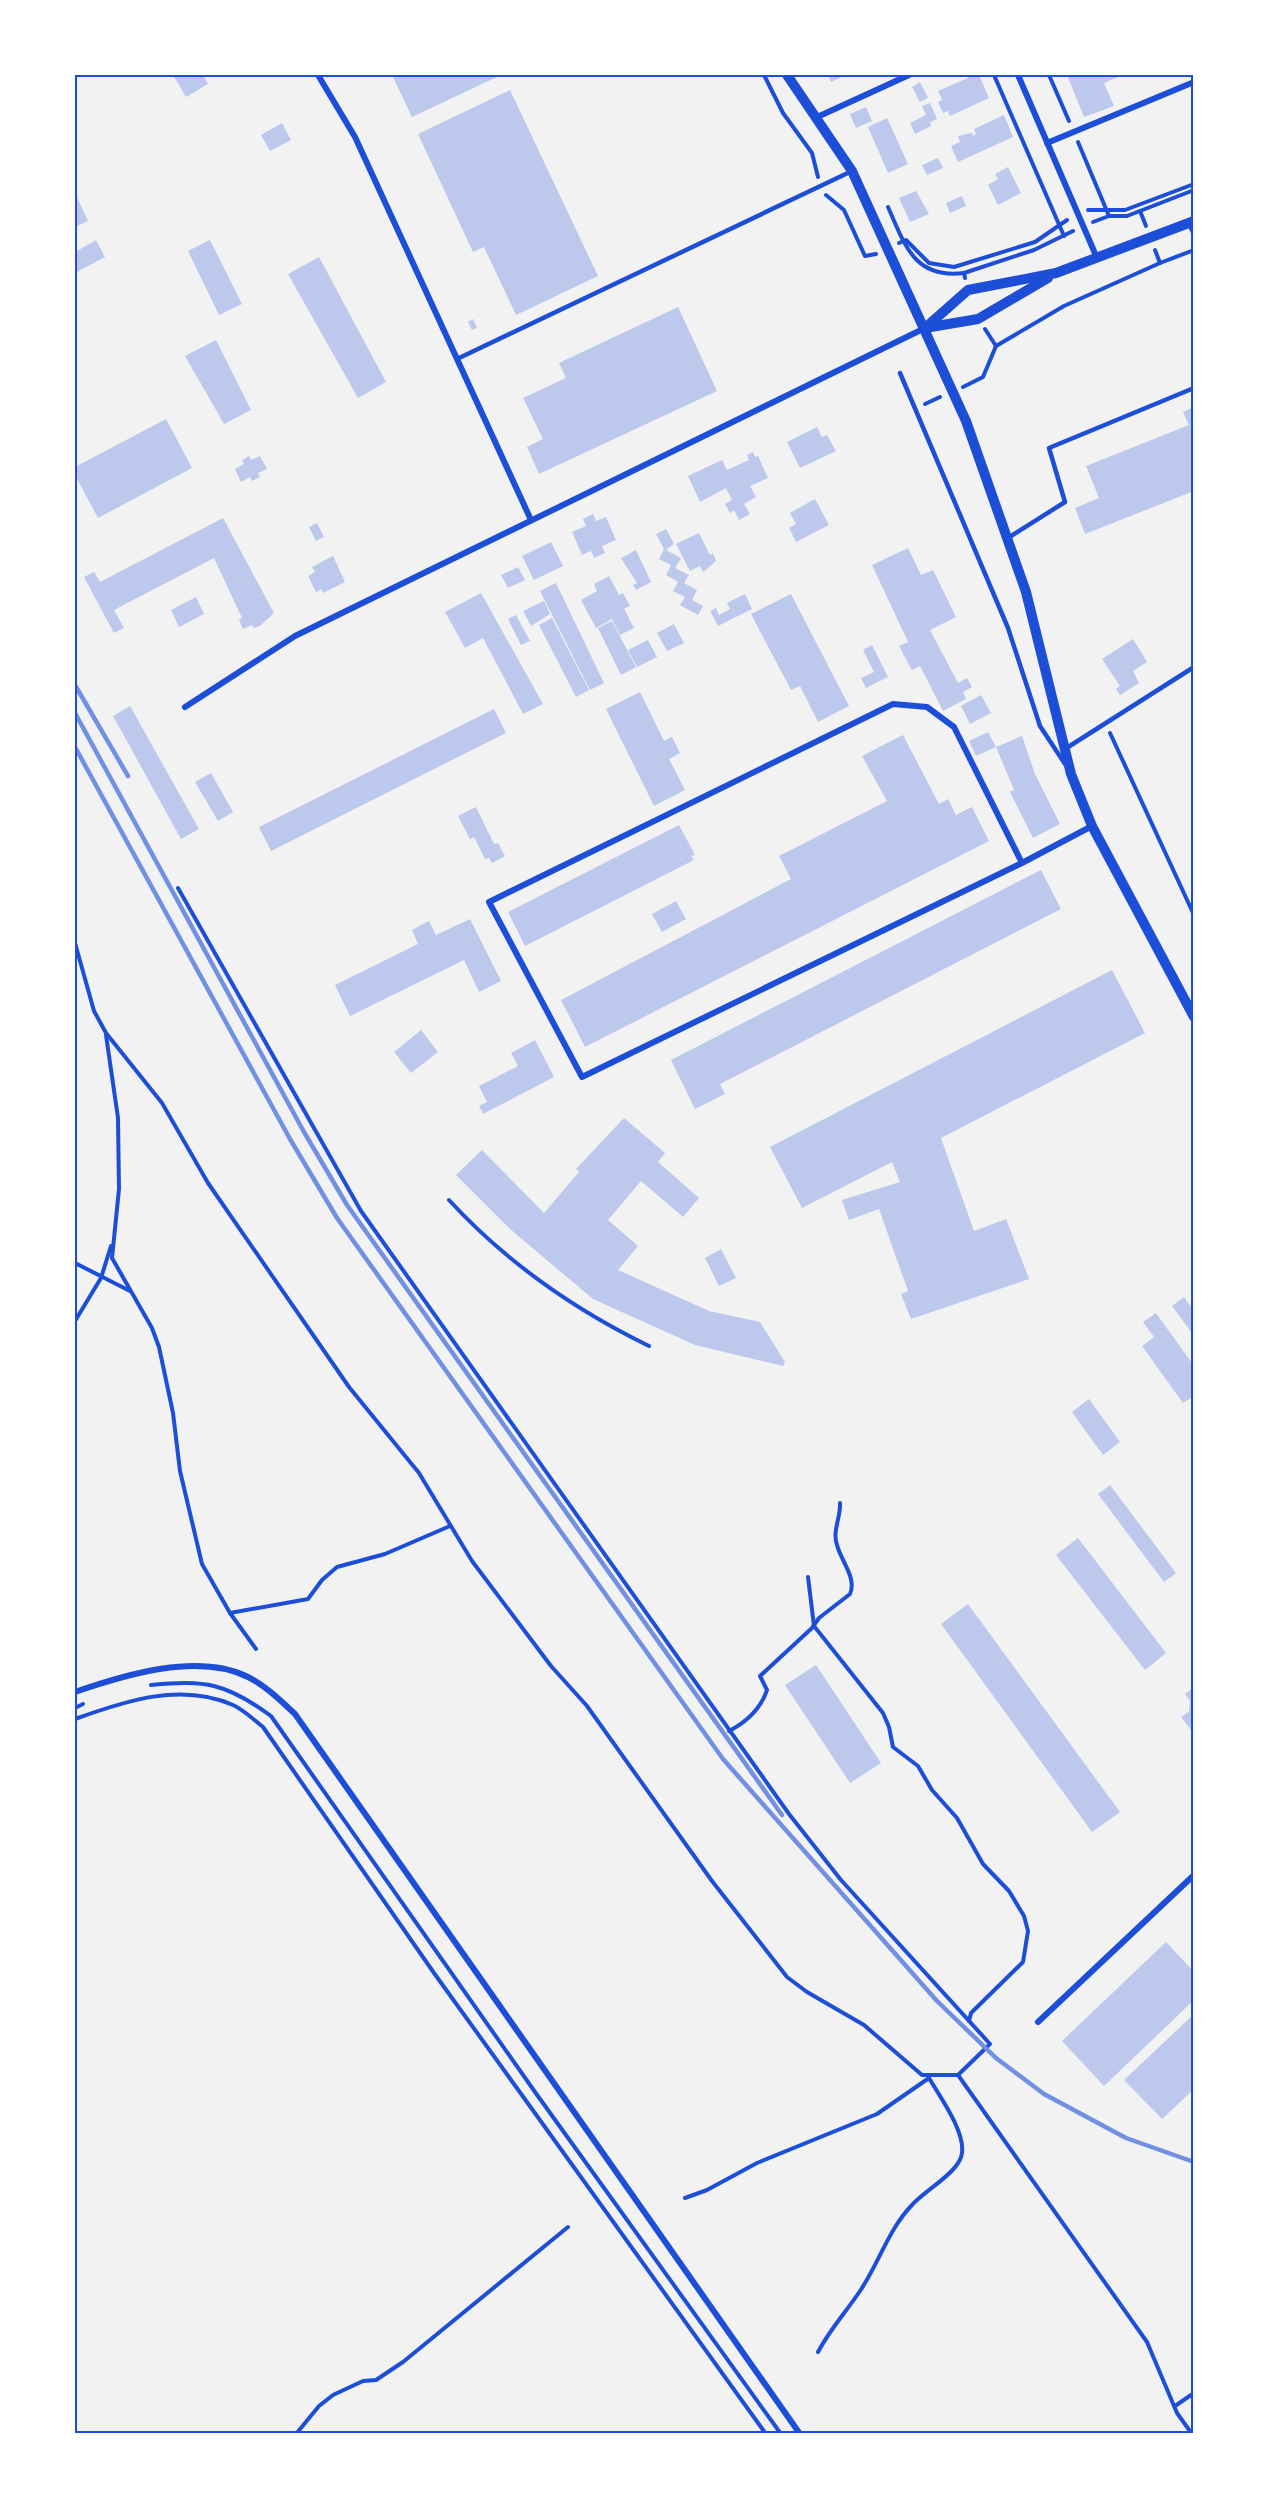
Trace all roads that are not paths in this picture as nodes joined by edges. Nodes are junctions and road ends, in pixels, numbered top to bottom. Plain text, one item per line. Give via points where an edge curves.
1 (318, 75) edge
2 (787, 75) edge
3 (909, 75) edge
4 (1018, 75) edge
5 (1194, 82) edge
6 (814, 118) junction
7 (1047, 143) junction
8 (852, 171) junction
9 (1191, 223) edge
10 (1194, 234) edge
11 (1097, 258) junction
12 (1056, 273) junction
13 (925, 328) junction
14 (457, 359) junction
15 (900, 373) dead end
16 (1194, 388) edge
17 (531, 520) junction
18 (1008, 538) junction
19 (1194, 667) edge
20 (184, 707) dead end
21 (1065, 748) junction
22 (1071, 774) junction
23 (1092, 826) junction
24 (1022, 863) junction
25 (1194, 1017) edge
26 (75, 1692) edge
27 (1194, 1875) edge
28 (1038, 2022) dead end
29 (800, 2434) edge

1 - 14 street via 355,137
2 - 6 street
3 - 6 street
4 - 7 street
5 - 7 street
6 - 8 street
7 - 11 street
8 - 13 street
8 - 14 lane
9 - 10 lane
9 - 11 street
11 - 12 street
12 - 13 street via 978,319
12 - 13 street via 968,290
13 - 17 street
13 - 18 street via 954,391
14 - 17 street
15 - 22 lane via 1008,628 1041,726
16 - 18 lane via 1049,448 1065,502
17 - 20 street via 295,636
18 - 21 street via 1036,629
19 - 21 lane
21 - 22 street
22 - 23 street
23 - 24 street
23 - 25 street
24 - 24 street via 582,1077 489,902 893,704 927,707 954,727
26 - 29 street via 134,1673 215,1667 247,1676 295,1714
27 - 28 street

